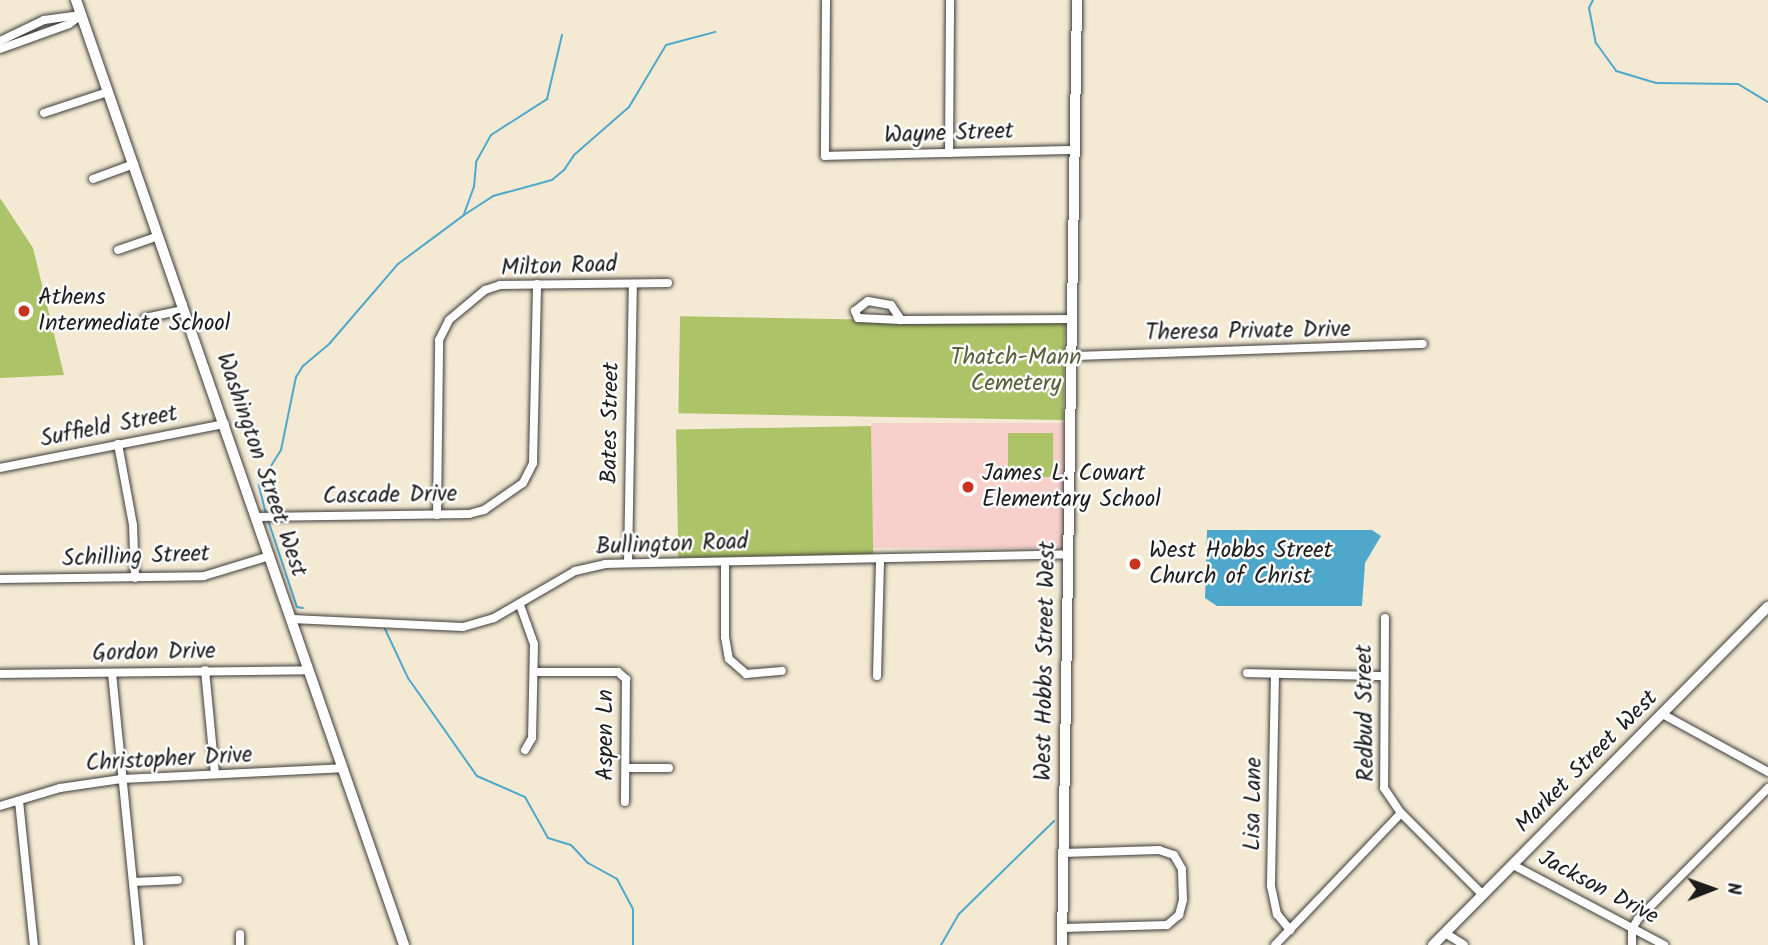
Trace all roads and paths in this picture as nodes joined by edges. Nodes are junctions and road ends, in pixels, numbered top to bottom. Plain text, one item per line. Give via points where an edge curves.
1 (76, 0) edge
2 (826, 0) edge
3 (950, 0) edge
4 (1077, 0) edge
5 (81, 15) junction
6 (0, 41) edge
7 (0, 50) edge
8 (108, 92) junction
9 (44, 113) dead end
10 (1075, 150) junction
11 (949, 153) junction
12 (134, 164) junction
13 (93, 179) dead end
14 (159, 236) junction
15 (118, 250) dead end
16 (668, 283) dead end
17 (537, 284) junction
18 (633, 284) junction
19 (183, 304) junction
20 (145, 318) dead end
21 (1073, 319) junction
22 (901, 320) junction
23 (1423, 344) dead end
24 (1073, 355) junction
25 (225, 424) junction
26 (118, 444) junction
27 (0, 468) edge
28 (437, 514) junction
29 (257, 517) junction
30 (1069, 554) junction
31 (270, 556) junction
32 (880, 559) junction
33 (725, 562) junction
34 (628, 563) junction
35 (135, 578) junction
36 (0, 579) edge
37 (520, 605) junction
38 (1768, 607) edge
39 (1385, 618) dead end
40 (292, 619) junction
41 (205, 670) junction
42 (309, 670) junction
43 (782, 671) dead end
44 (534, 672) junction
45 (112, 673) junction
46 (1247, 673) dead end
47 (0, 674) edge
48 (1275, 674) junction
49 (877, 676) dead end
50 (1383, 676) junction
51 (1664, 715) junction
52 (524, 750) dead end
53 (343, 768) junction
54 (626, 768) junction
55 (669, 768) dead end
56 (1768, 772) edge
57 (215, 773) junction
58 (121, 779) junction
59 (1768, 788) edge
60 (19, 801) junction
61 (625, 802) dead end
62 (0, 806) edge
63 (1401, 813) junction
64 (1063, 853) junction
65 (1513, 866) junction
66 (178, 880) dead end
67 (133, 882) junction
68 (1483, 895) junction
69 (1063, 928) junction
70 (1632, 929) junction
71 (1290, 930) junction
72 (240, 933) dead end
73 (1446, 933) junction
74 (34, 945) edge
75 (139, 945) edge
76 (240, 945) edge
77 (404, 945) edge
78 (1062, 945) edge
79 (1275, 945) edge
80 (1433, 945) edge
81 (1464, 945) edge
82 (1632, 945) edge
83 (1664, 945) edge

1 - 5 street, Washington Street West
2 - 11 street, Wayne Street via 825,156
3 - 11 street
4 - 10 street, West Hobbs Street West
5 - 6 street via 44,20
5 - 7 street via 69,24
5 - 8 street, Washington Street West
8 - 9 street
8 - 12 street, Washington Street West
10 - 11 street, Wayne Street
10 - 21 street, West Hobbs Street West
12 - 13 street
12 - 14 street, Washington Street West
14 - 15 street
14 - 19 street, Washington Street West
16 - 18 street, Milton Road
17 - 18 street, Milton Road
17 - 28 street, Milton Road via 485,290 440,332
17 - 28 street, Cascade Drive via 531,471 523,484 484,510
18 - 34 street, Bates Street
19 - 20 street via 182,310
19 - 25 street, Washington Street West
21 - 22 street
21 - 24 street, West Hobbs Street West
22 - 22 street via 897,310 884,302 860,304 855,311 865,320
23 - 24 street, Theresa Private Drive
24 - 30 street, West Hobbs Street West
25 - 26 street, Suffield Street
25 - 29 street, Washington Street West
26 - 27 street, Suffield Street
26 - 35 street via 134,525
28 - 29 street, Cascade Drive
29 - 31 street, Washington Street West
30 - 32 street, Bullington Road
30 - 64 street, West Hobbs Street West
31 - 35 street, Schilling Street via 219,574
31 - 40 street, Washington Street West
32 - 33 street, Bullington Road
32 - 49 street
33 - 34 street, Bullington Road
33 - 43 street via 729,659 747,674
34 - 37 street, Bullington Road via 575,571
35 - 36 street, Schilling Street
37 - 40 street, Bullington Road via 479,623 448,628
37 - 44 street via 534,644
38 - 51 street, Market Street West
39 - 50 street, Redbud Street
40 - 42 street, Washington Street West
41 - 42 street, Gordon Drive
41 - 45 street, Gordon Drive
41 - 57 street
42 - 53 street, Washington Street West
44 - 52 street via 532,738
44 - 54 street, Aspen Ln via 627,674
45 - 47 street, Gordon Drive
45 - 58 street
46 - 48 street
48 - 50 street
48 - 71 street, Lisa Lane via 1271,886 1277,914
50 - 63 street, Redbud Street via 1382,780
51 - 56 street
51 - 65 street, Market Street West
53 - 57 street, Christopher Drive
53 - 77 street, Washington Street West
54 - 55 street
54 - 61 street, Aspen Ln
57 - 58 street, Christopher Drive
58 - 60 street, Christopher Drive via 60,788
58 - 67 street
59 - 70 street
60 - 62 street, Christopher Drive
60 - 74 street
63 - 68 street, Redbud Street
63 - 71 street
64 - 69 street, West Hobbs Street West
64 - 69 street via 1159,850 1174,855 1182,869 1183,900 1179,915 1167,925
65 - 68 street, Market Street West
65 - 70 street, Jackson Drive
66 - 67 street
67 - 75 street
68 - 73 street, Market Street West
69 - 78 street, West Hobbs Street West
70 - 82 street
70 - 83 street, Jackson Drive
71 - 79 street
72 - 76 street
73 - 80 street, Market Street West
73 - 81 street

